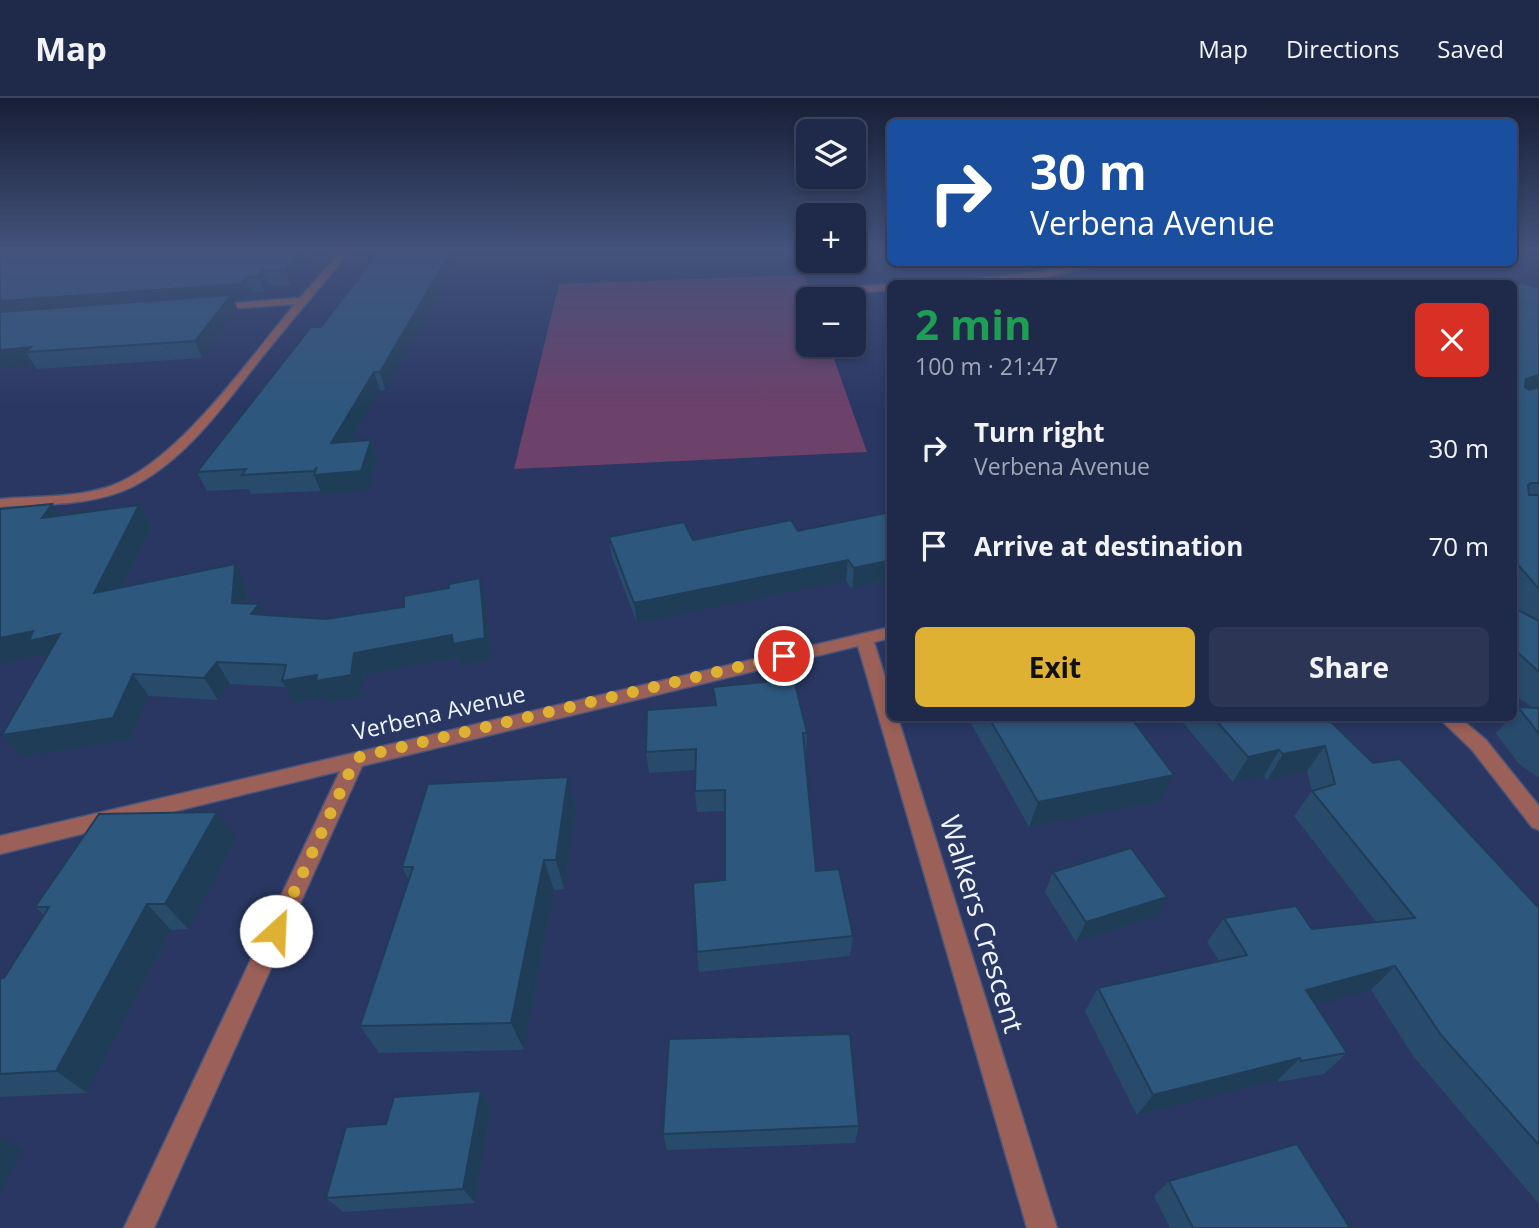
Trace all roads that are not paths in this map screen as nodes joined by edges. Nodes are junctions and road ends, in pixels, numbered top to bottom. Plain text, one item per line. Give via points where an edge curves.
1 (266, 304) edge
2 (301, 304) edge
3 (207, 308) edge
4 (0, 503) edge
5 (887, 633) edge
6 (864, 637) junction
7 (887, 713) edge
8 (889, 721) edge
9 (1451, 721) edge
10 (356, 758) junction
11 (1539, 821) edge
12 (0, 845) edge
13 (139, 1228) edge
14 (1042, 1228) edge

1 - 3 street
2 - 4 street via 193,430 155,466 125,485 93,493
5 - 6 street, Verbena Avenue
6 - 7 street, Walkers Crescent
6 - 10 street, Verbena Avenue
8 - 14 street, Walkers Crescent
9 - 11 street via 1479,745
10 - 12 street, Verbena Avenue
10 - 13 street

